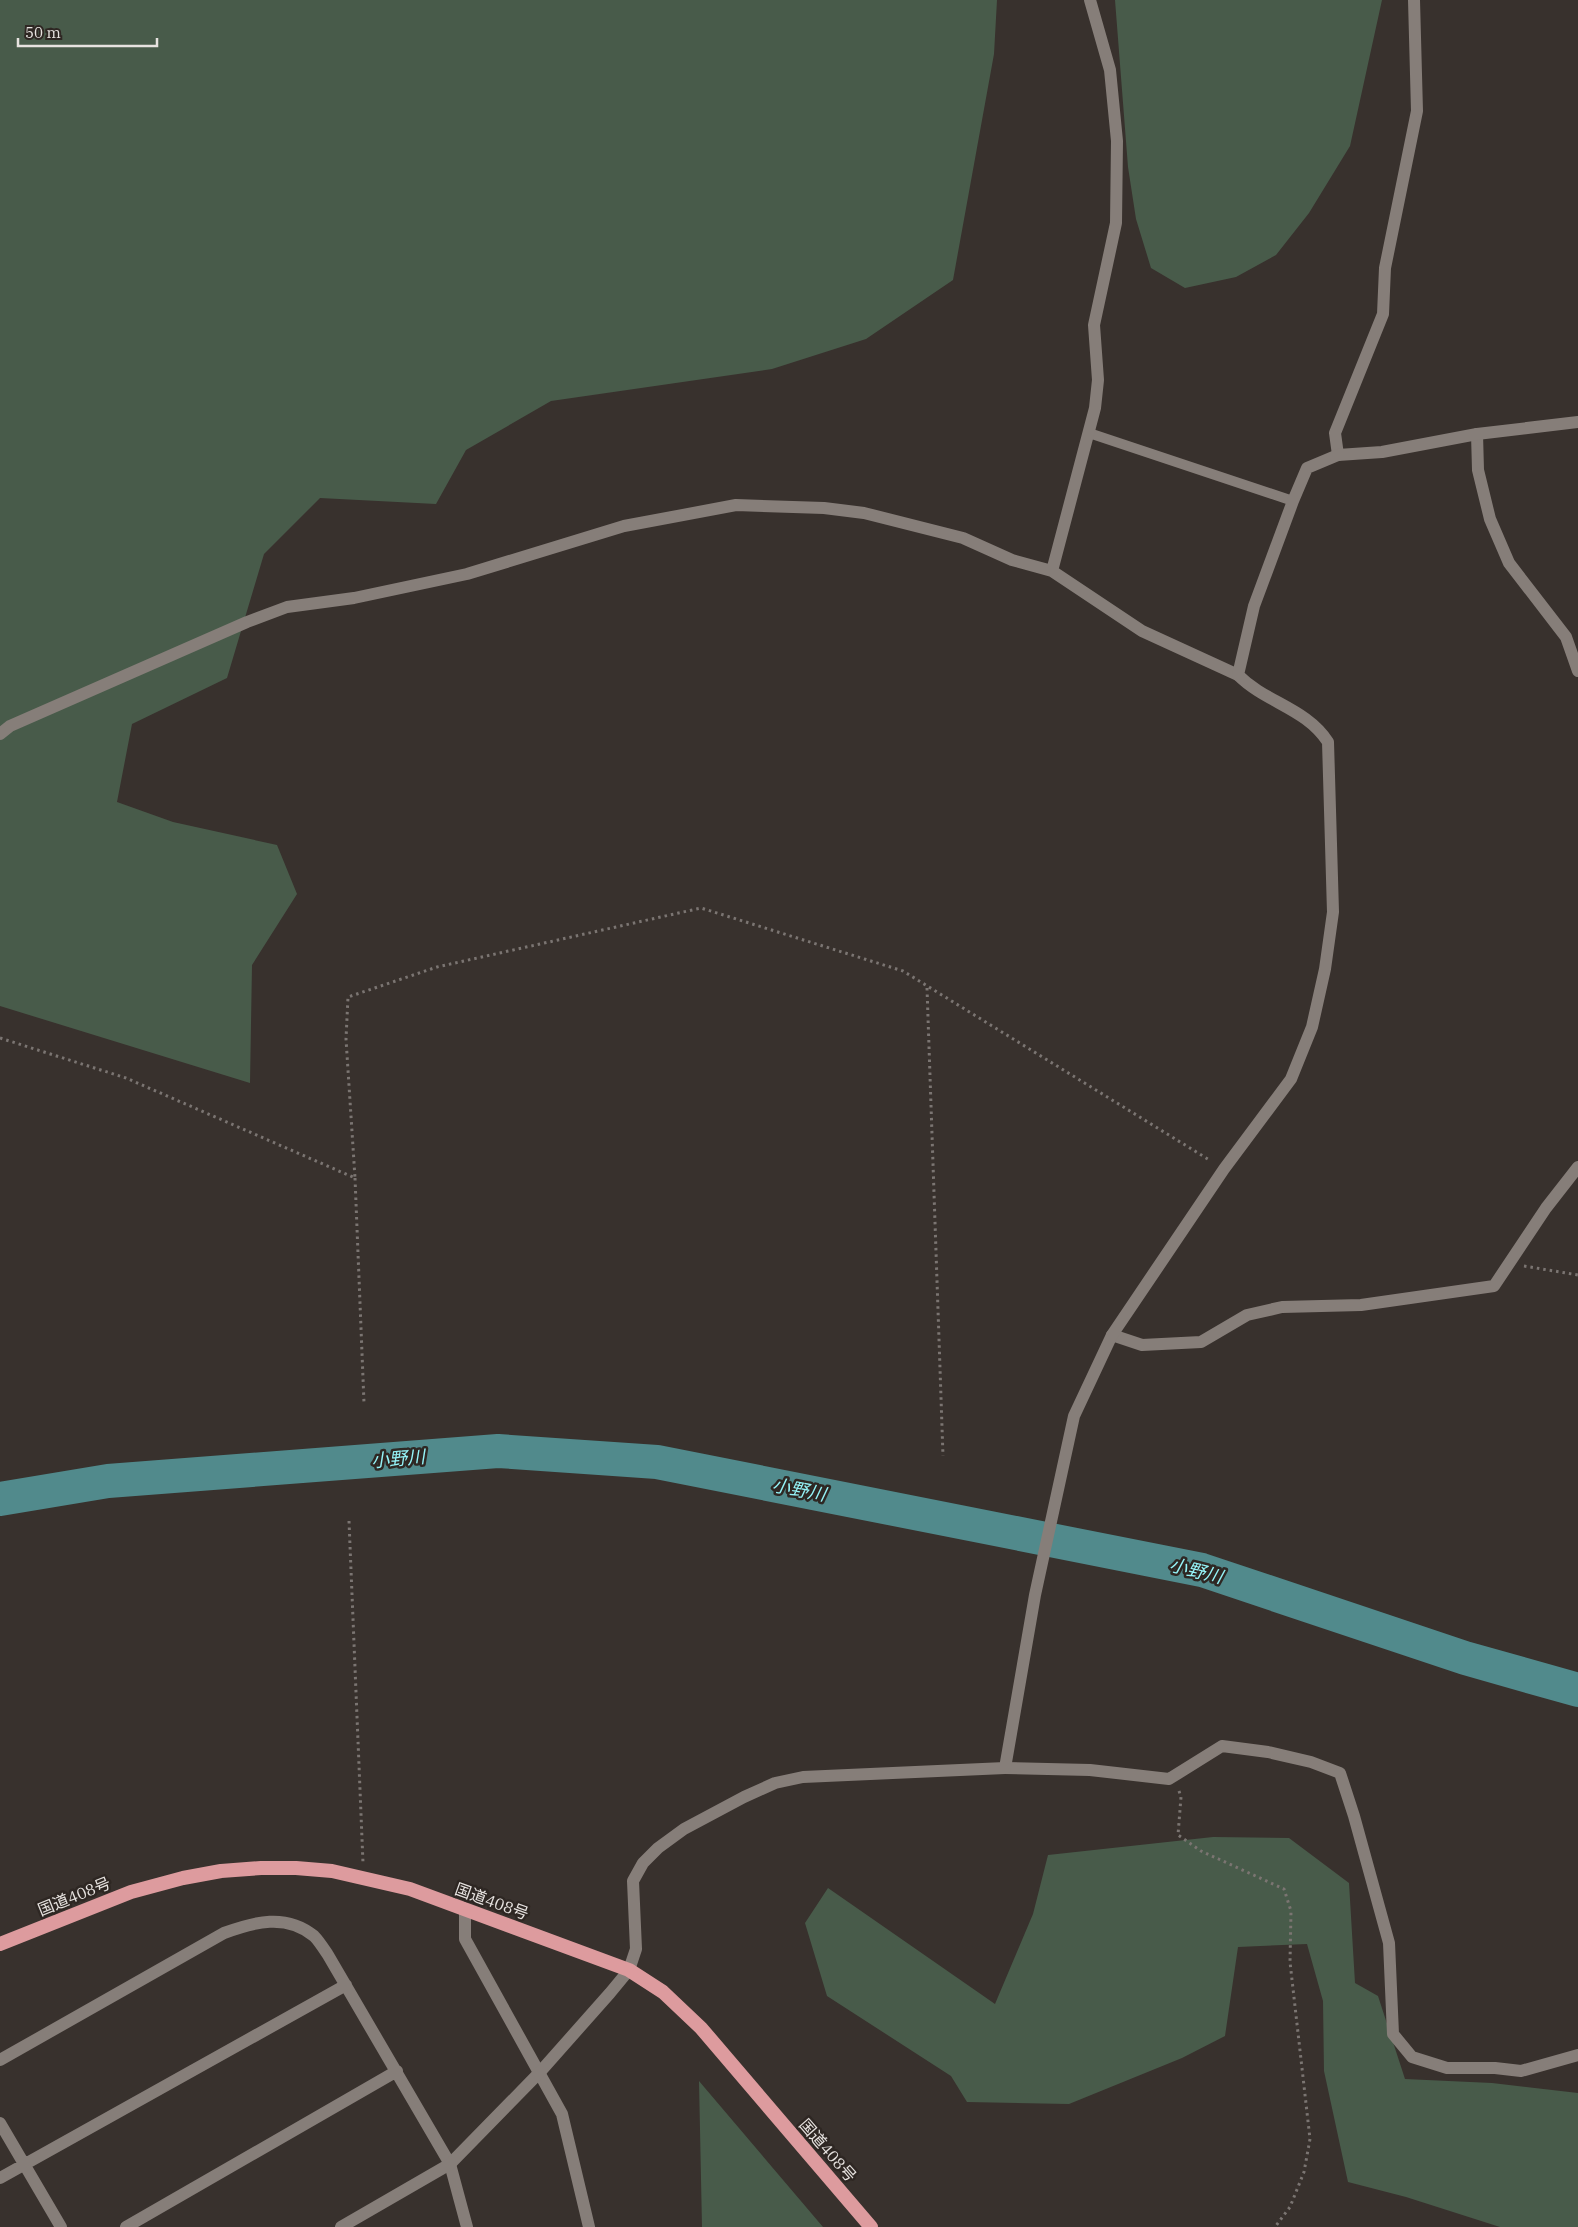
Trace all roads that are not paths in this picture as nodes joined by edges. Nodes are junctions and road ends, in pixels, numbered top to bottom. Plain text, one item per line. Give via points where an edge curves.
1 (1090, 0) edge
2 (1414, 0) edge
3 (1578, 422) edge
4 (1089, 433) junction
5 (1477, 434) junction
6 (1338, 455) junction
7 (1293, 501) junction
8 (1052, 571) junction
9 (1578, 672) edge
10 (1238, 675) junction
11 (0, 734) edge
12 (1578, 1167) edge
13 (1112, 1335) junction
14 (1005, 1768) junction
15 (465, 1910) junction
16 (0, 1944) edge
17 (628, 1970) junction
18 (346, 1985) junction
19 (1578, 2055) edge
20 (0, 2060) edge
21 (396, 2071) junction
22 (540, 2072) junction
23 (0, 2123) edge
24 (25, 2164) junction
25 (450, 2164) junction
26 (0, 2178) edge
27 (61, 2227) edge
28 (126, 2227) edge
29 (341, 2227) edge
30 (467, 2227) edge
31 (589, 2227) edge
32 (871, 2227) edge

1 - 4 street via 1110,70 1116,141 1116,222 1094,325 1098,380
2 - 6 street via 1417,111 1385,268 1383,314 1335,433
3 - 5 street
4 - 7 lane
4 - 8 street
5 - 6 street via 1382,452
5 - 9 street via 1478,470 1490,519 1509,563 1566,637
6 - 7 street via 1307,468
7 - 10 street via 1254,606
8 - 10 street via 1142,631
8 - 11 street via 1012,560 963,538 864,513 736,505 624,526 467,574 354,598 287,607 90,690 10,726
10 - 13 street via 1250,687 1306,718 1319,728 1328,742 1333,912 1325,969 1312,1027 1291,1079 1224,1169
12 - 13 street via 1494,1286 1361,1305 1282,1306 1247,1315 1201,1342 1142,1345
13 - 14 street via 1074,1416 1034,1595
14 - 17 street via 802,1778 775,1783 684,1829 643,1863 633,1881 636,1949
14 - 19 street via 1090,1770 1169,1779 1222,1746 1277,1754 1340,1773 1388,1943 1393,2034 1412,2057 1447,2068 1522,2071
15 - 16 highway, 国道408号 via 410,1889 363,1877 305,1869 261,1868 183,1878 131,1892
15 - 17 highway, 国道408号
15 - 22 street via 465,1940
17 - 22 street
17 - 32 highway, 国道408号 via 663,1992 701,2028
18 - 20 street via 314,1936 291,1924 251,1923 224,1933
18 - 21 street
18 - 24 street
21 - 25 street
21 - 28 street
22 - 25 street
22 - 31 street via 562,2114
23 - 24 street
24 - 26 street
24 - 27 street
25 - 29 street
25 - 30 street

